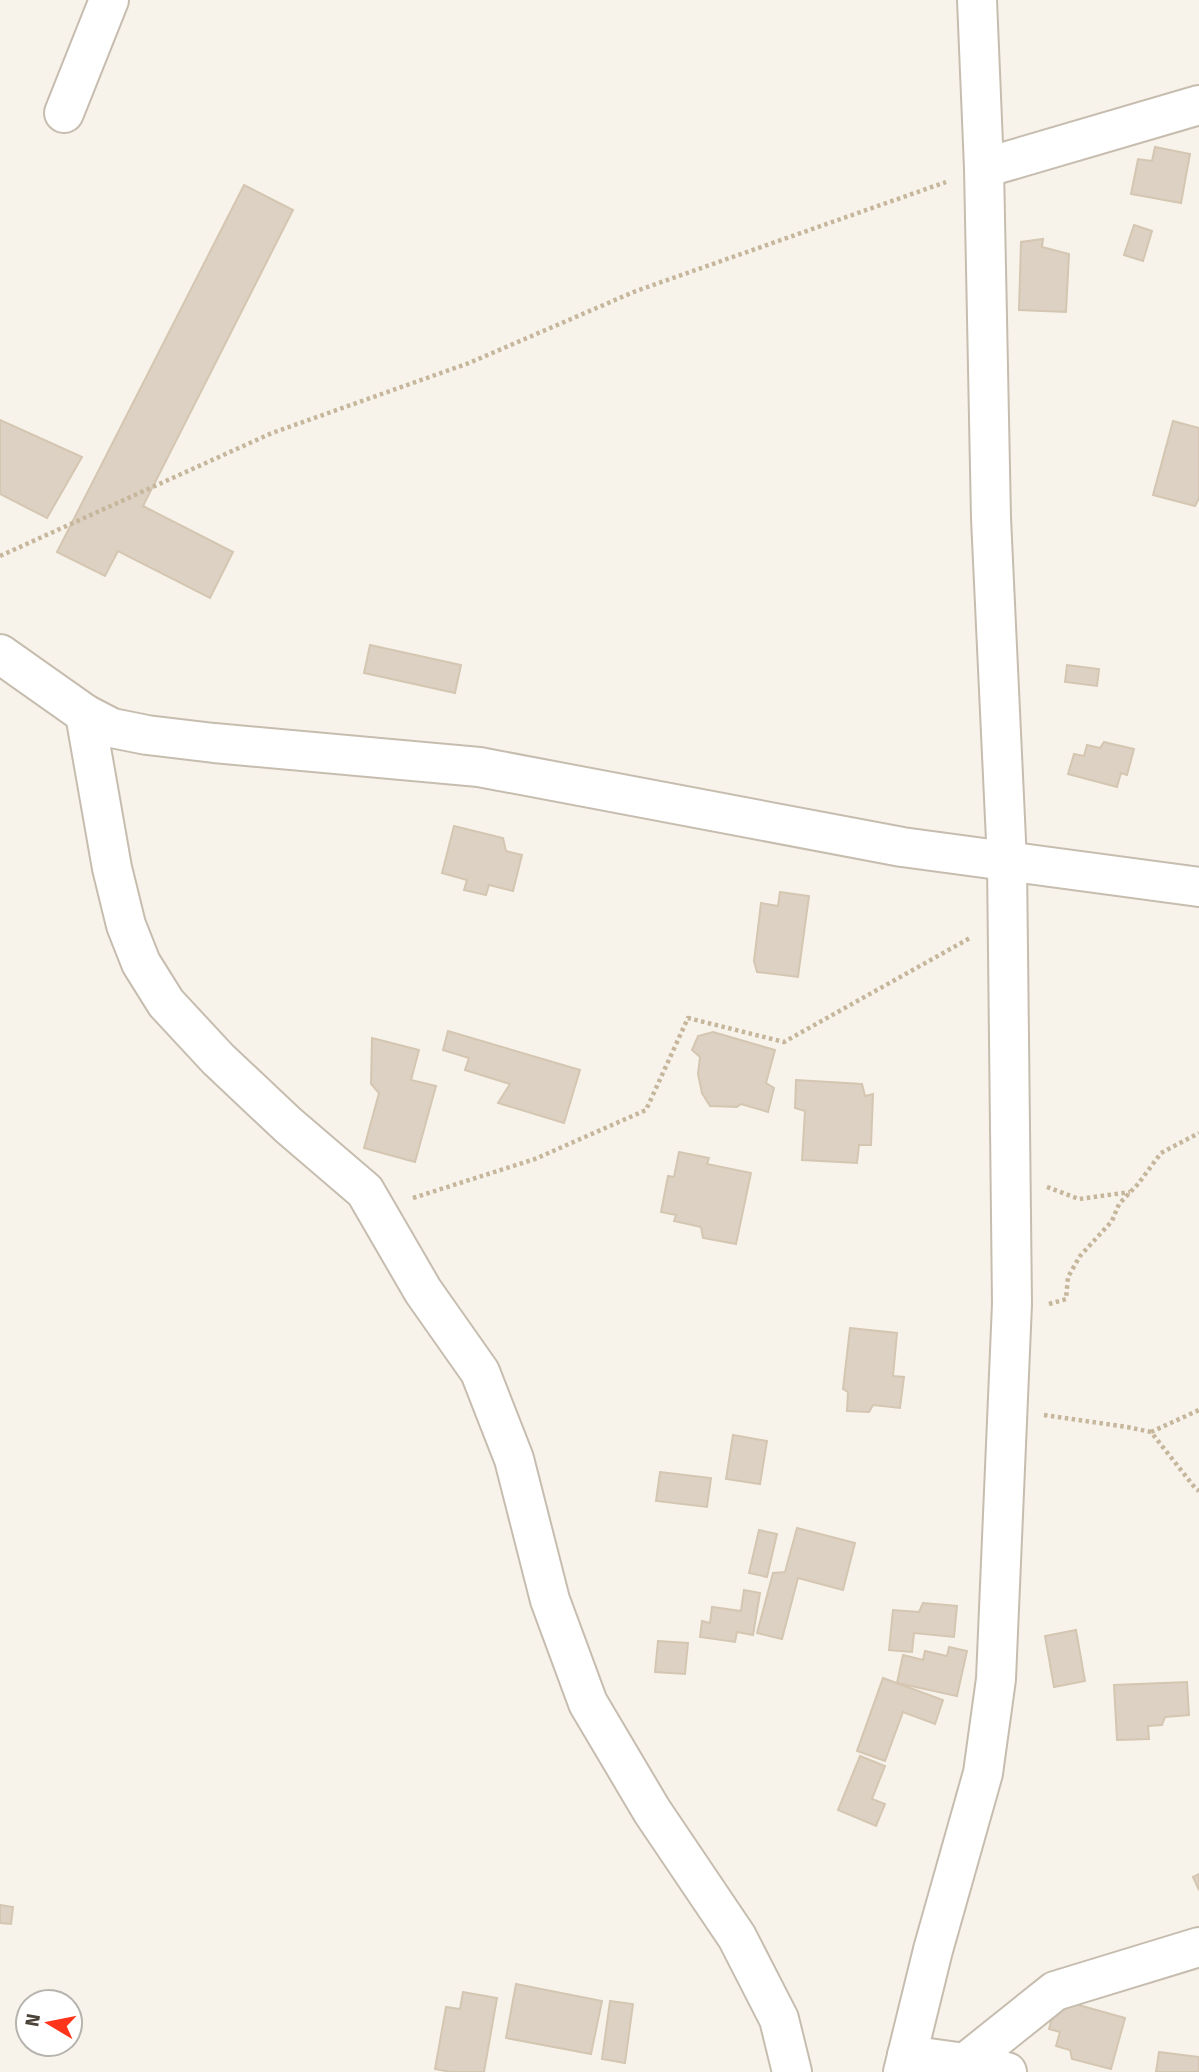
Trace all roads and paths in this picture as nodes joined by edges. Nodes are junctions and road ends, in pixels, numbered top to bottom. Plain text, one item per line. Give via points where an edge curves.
1 (109, 0) edge
2 (977, 0) edge
3 (1199, 105) edge
4 (64, 113) dead end
5 (984, 168) junction
6 (0, 556) edge
7 (0, 654) edge
8 (85, 714) junction
9 (1007, 862) junction
10 (1185, 886) edge
11 (1199, 911) edge
12 (1007, 918) junction
13 (1199, 1133) edge
14 (1010, 1177) junction
15 (1131, 1191) junction
16 (376, 1209) junction
17 (1011, 1315) junction
18 (1007, 1409) junction
19 (1199, 1410) edge
20 (1151, 1432) junction
21 (1199, 1491) edge
22 (1199, 1947) edge
23 (965, 2063) junction
24 (905, 2064) edge
25 (792, 2072) edge
26 (1007, 2072) edge

1 - 4 street
2 - 5 street
3 - 5 street
5 - 6 path via 636,291 469,363 272,433
5 - 9 street via 991,518
7 - 8 street
8 - 9 street via 113,728 147,735 479,767 902,847
8 - 16 street via 112,867 141,963 166,1003 218,1059 365,1191
9 - 10 street
9 - 12 street
10 - 11 street
12 - 14 street
12 - 16 path via 784,1042 688,1018 646,1110 535,1159
13 - 15 path via 1161,1153
14 - 15 path via 1079,1199
14 - 17 street
15 - 17 path via 1112,1222 1080,1256 1068,1277 1066,1299
16 - 25 street via 423,1291 480,1372 514,1459 550,1600 589,1703 652,1811 737,1937 779,2019
17 - 18 street
18 - 20 path
18 - 24 street via 996,1679 983,1773
19 - 20 path
20 - 21 path
22 - 23 street via 1055,1992
23 - 24 street
23 - 26 street

